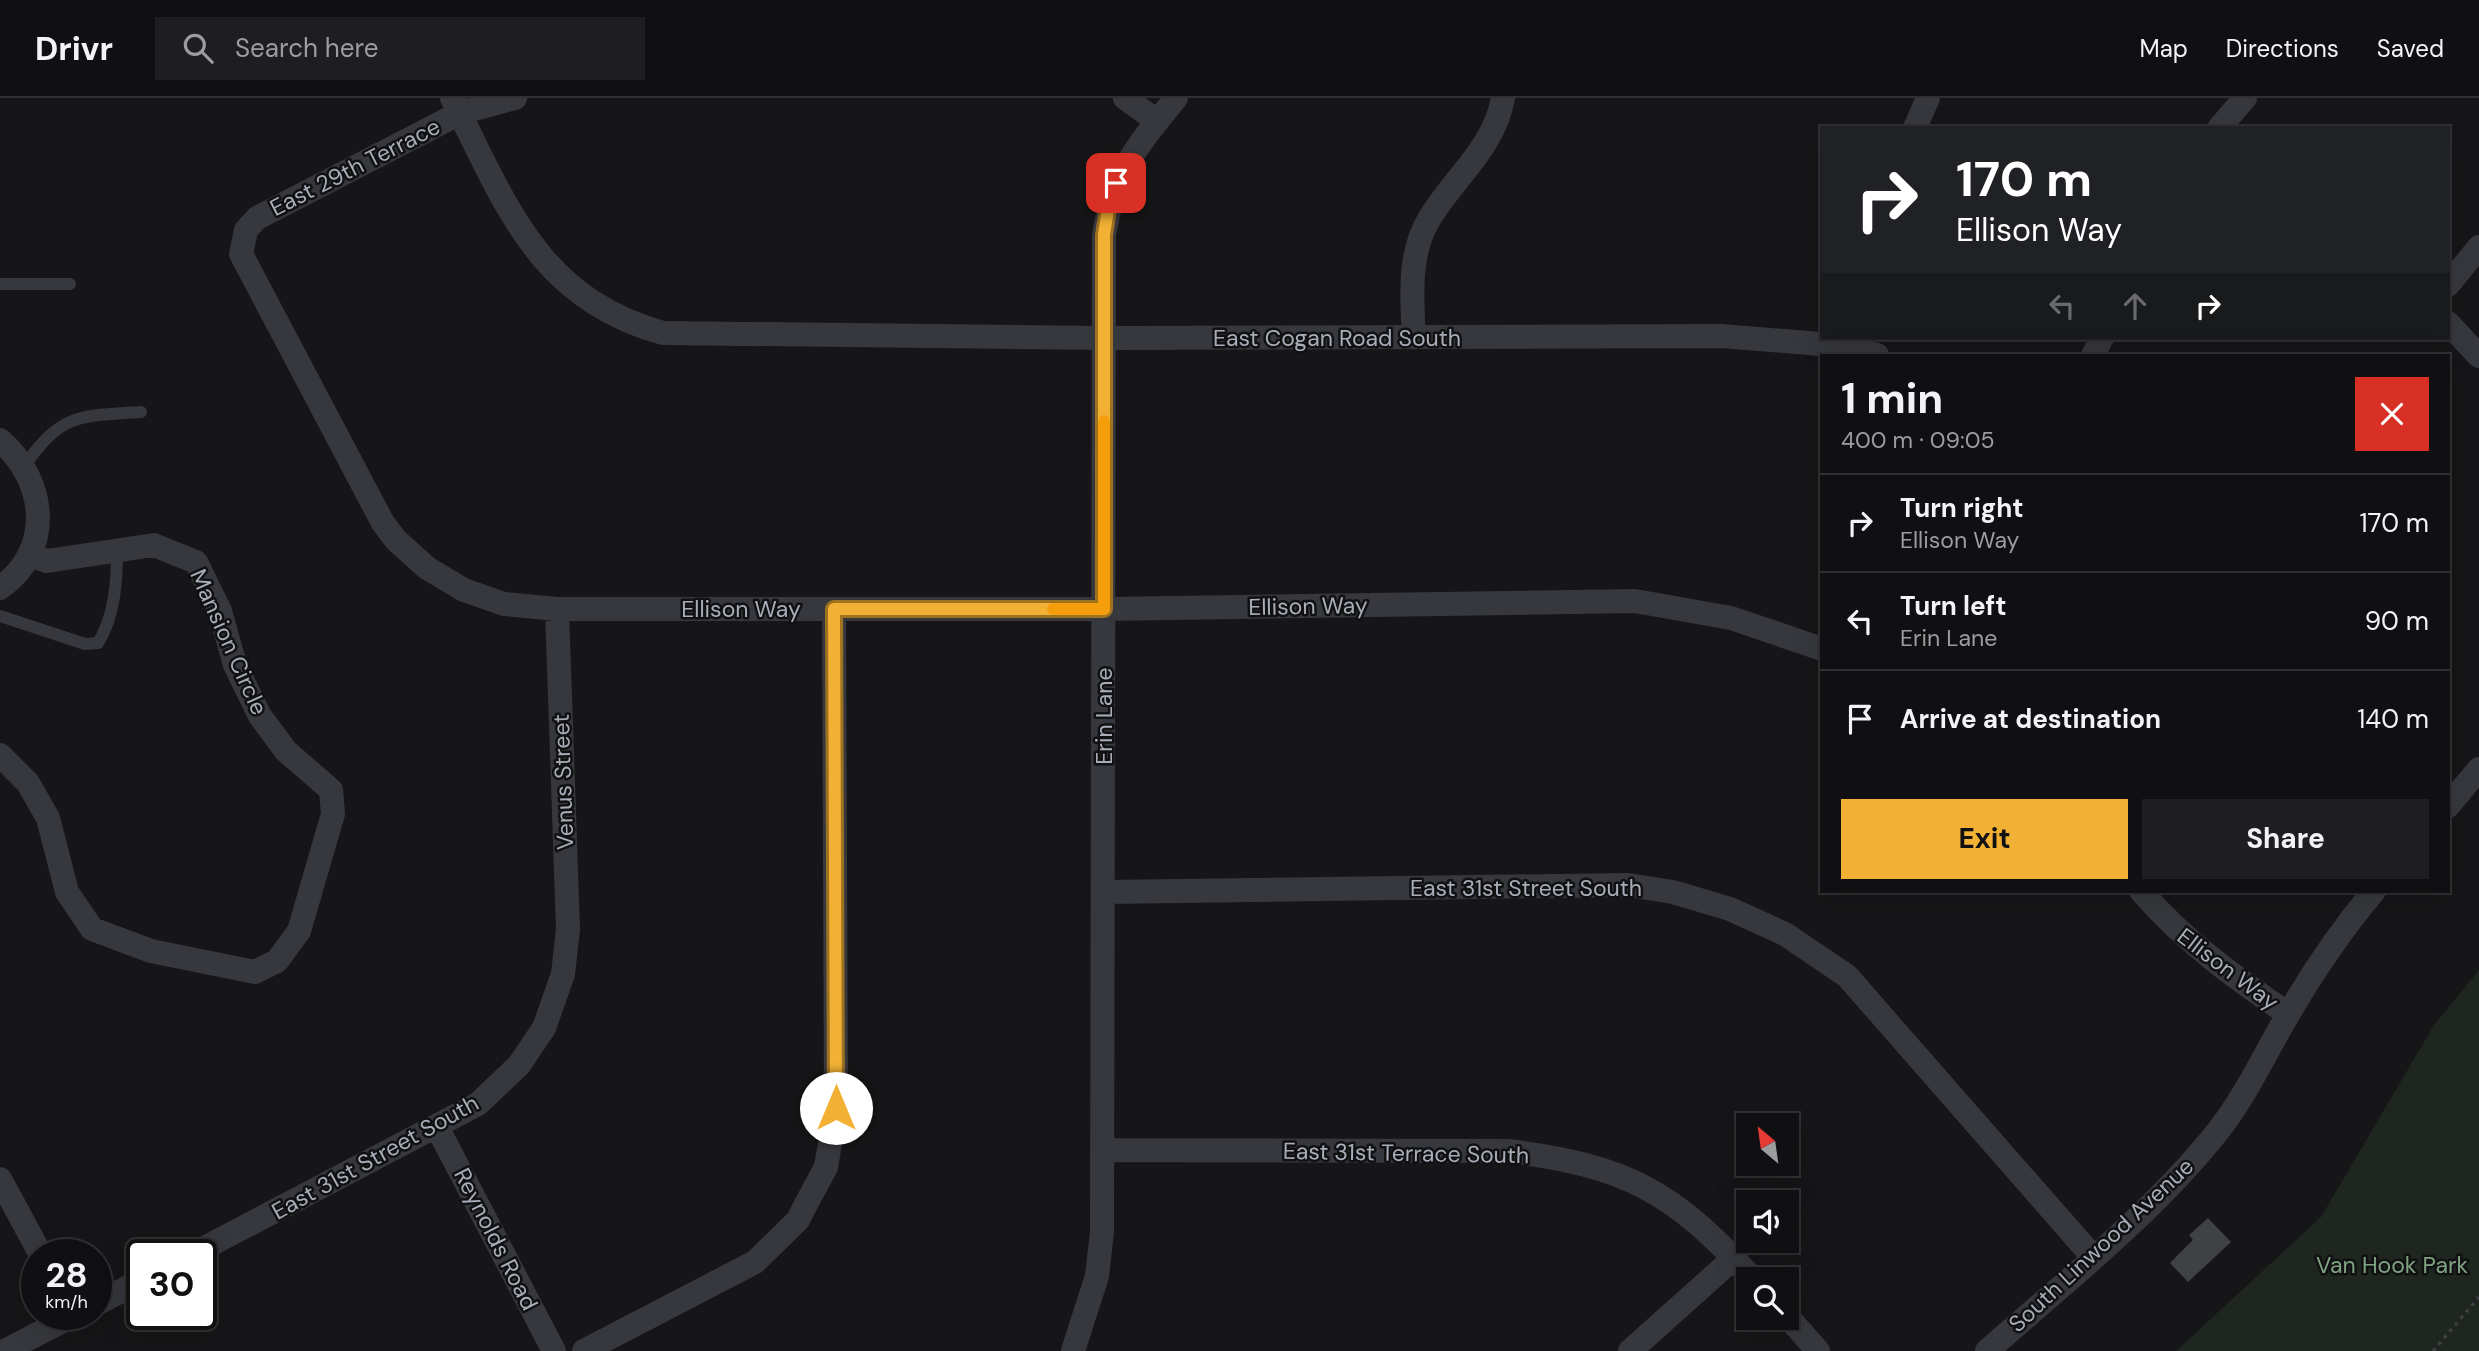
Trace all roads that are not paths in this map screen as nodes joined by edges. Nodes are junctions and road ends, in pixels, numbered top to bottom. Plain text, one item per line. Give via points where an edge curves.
1 (515, 98) edge
2 (1125, 98) edge
3 (1176, 98) edge
4 (1503, 98) edge
5 (1928, 98) edge
6 (2245, 98) edge
7 (456, 106) edge
8 (1157, 121) junction
9 (1916, 126) edge
10 (2221, 126) edge
11 (244, 236) joint
12 (2479, 247) edge
13 (2450, 283) edge
14 (0, 284) edge
15 (70, 284) dead end
16 (2450, 325) edge
17 (1104, 338) junction
18 (1414, 338) junction
19 (1834, 341) edge
20 (1874, 354) edge
21 (2479, 356) edge
22 (141, 412) dead end
23 (0, 440) edge
24 (23, 468) junction
25 (117, 549) junction
26 (29, 555) junction
27 (0, 588) edge
28 (557, 609) junction
29 (834, 609) junction
30 (1104, 609) junction
31 (0, 616) edge
32 (1820, 648) edge
33 (0, 755) edge
34 (2479, 769) edge
35 (2450, 802) edge
36 (1104, 892) junction
37 (2143, 893) edge
38 (2372, 893) edge
39 (565, 956) joint
40 (2288, 1014) junction
41 (438, 1127) junction
42 (1103, 1150) junction
43 (0, 1178) edge
44 (32, 1239) edge
45 (217, 1242) edge
46 (2093, 1257) junction
47 (1734, 1258) junction
48 (1742, 1267) edge
49 (45, 1330) edge
50 (1799, 1330) edge
51 (5, 1351) edge
52 (554, 1351) edge
53 (584, 1351) edge
54 (1073, 1351) edge
55 (1630, 1351) edge
56 (1818, 1351) edge
57 (1987, 1351) edge

1 - 7 street, East 29th Terrace
2 - 8 street
3 - 8 street, Erin Lane
4 - 18 street via 1490,135 1428,221 1419,241 1412,296
5 - 9 street
6 - 10 street
7 - 11 street, East 29th Terrace via 257,218
7 - 17 street, East Cogan Road South via 517,224 544,262 588,301 641,327 663,333
8 - 17 street, Erin Lane via 1124,164 1109,202 1104,235
11 - 28 street, Ellison Way via 241,254 396,540 427,568 464,590 504,604
12 - 13 street
14 - 15 lane
16 - 21 street
17 - 18 street, East Cogan Road South
17 - 30 street, Erin Lane
18 - 19 street, East Cogan Road South via 1721,335
19 - 20 street, East Cogan Road South
22 - 24 lane via 81,415 57,427
23 - 24 street via 17,455
24 - 26 street via 35,492 37,516 38,539
25 - 26 street, Mansion Circle via 47,561
25 - 31 lane via 117,581 98,643 85,644
25 - 33 street, Mansion Circle via 154,545 196,562 260,716 286,751 331,790 333,814 299,931 277,961 255,972 151,951 92,929 67,892 48,818 27,783
26 - 27 street via 18,575
28 - 29 street, Ellison Way
28 - 39 street, Venus Street via 568,929
29 - 30 street, Ellison Way
29 - 53 street via 836,1108 826,1167 798,1220 755,1262
30 - 32 street, Ellison Way via 1635,601 1731,618
30 - 36 street, Erin Lane
34 - 35 street
36 - 42 street, Erin Lane
36 - 46 street, East 31st Street South via 1628,885 1730,909 1785,934 1847,976
37 - 40 street, Ellison Way via 2210,960
38 - 40 street, South Linwood Avenue via 2345,926
39 - 41 street, East 31st Street South via 544,1028 519,1065 478,1104
40 - 46 street, South Linwood Avenue via 2251,1085 2219,1130 2176,1179
41 - 45 street, East 31st Street South
41 - 52 street, Reynolds Road
42 - 47 street, East 31st Terrace South via 1508,1151 1555,1157 1613,1172 1656,1191 1698,1221
42 - 54 street, Erin Lane via 1097,1276
43 - 44 street
46 - 57 street, South Linwood Avenue
47 - 48 street, East 31st Terrace South
47 - 55 street
49 - 51 street
50 - 56 street

